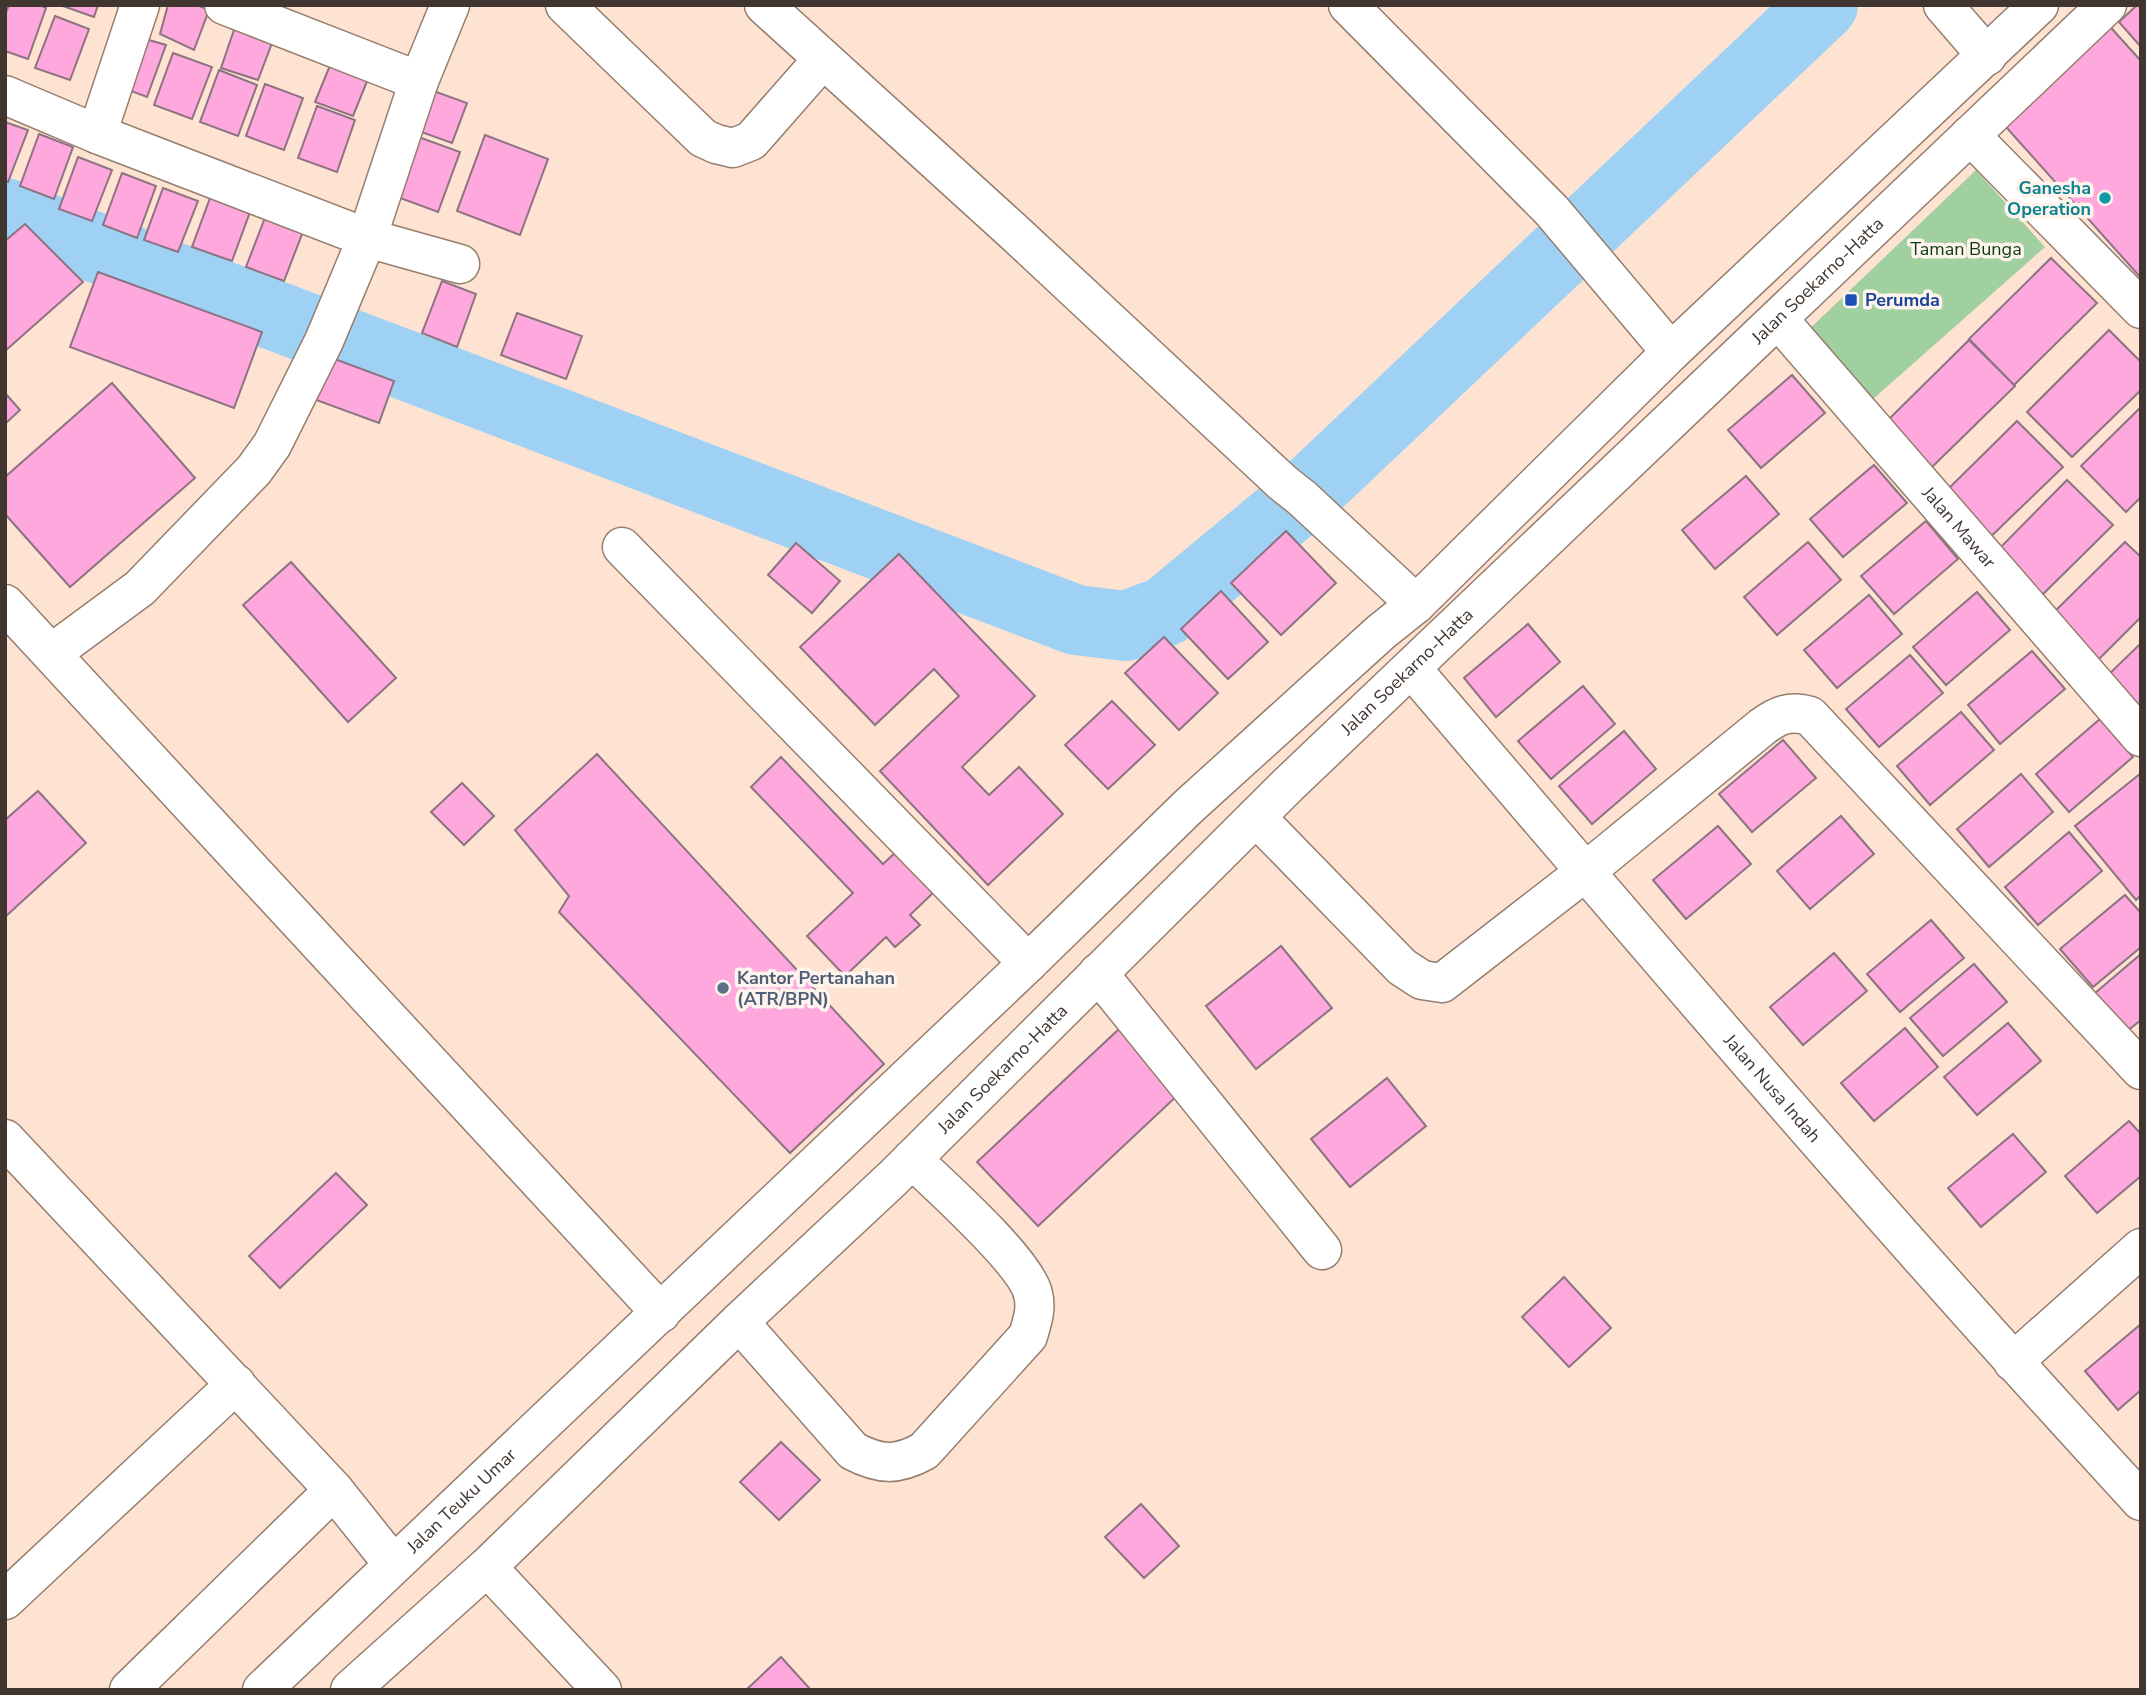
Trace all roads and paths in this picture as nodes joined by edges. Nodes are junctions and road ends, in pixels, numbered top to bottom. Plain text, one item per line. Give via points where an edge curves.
1 (140, 5) edge
2 (224, 5) edge
3 (450, 5) edge
4 (565, 5) edge
5 (764, 5) edge
6 (1349, 5) edge
7 (1943, 5) edge
8 (2039, 5) edge
9 (2107, 5) edge
10 (1987, 56) junction
11 (823, 60) junction
12 (419, 81) junction
13 (5, 95) edge
14 (97, 134) junction
15 (1970, 135) junction
16 (367, 238) junction
17 (460, 264) dead end
18 (2141, 309) edge
19 (1779, 319) junction
20 (1671, 352) junction
21 (622, 547) dead end
22 (5, 604) edge
23 (1416, 604) junction
24 (52, 653) junction
25 (1412, 669) junction
26 (2141, 737) edge
27 (1256, 747) junction
28 (1290, 783) junction
29 (1189, 806) junction
30 (1256, 817) junction
31 (1228, 845) junction
32 (1586, 873) junction
33 (1028, 963) junction
34 (1098, 973) junction
35 (2141, 1070) edge
36 (5, 1139) edge
37 (912, 1159) junction
38 (2141, 1248) edge
39 (1322, 1250) dead end
40 (661, 1313) junction
41 (726, 1334) junction
42 (2013, 1362) junction
43 (236, 1384) junction
44 (334, 1490) junction
45 (2141, 1501) edge
46 (393, 1564) junction
47 (487, 1567) junction
48 (5, 1600) edge
49 (129, 1690) edge
50 (262, 1690) edge
51 (351, 1690) edge
52 (602, 1690) edge

1 - 14 street
2 - 12 street
3 - 12 street
4 - 11 street via 703,138 733,148 751,141
5 - 11 street
6 - 20 street via 1552,211
7 - 10 street
8 - 10 street
9 - 15 street, Jalan Soekarno-Hatta
10 - 20 street
11 - 23 street
12 - 16 street
13 - 14 street
14 - 16 street
15 - 18 street
15 - 19 street, Jalan Soekarno-Hatta
16 - 17 street
16 - 24 street via 328,332 272,445 254,470 140,588
19 - 25 street, Jalan Soekarno-Hatta
19 - 26 street, Jalan Mawar
20 - 23 street
21 - 33 street
22 - 24 street
23 - 27 street
24 - 40 street
25 - 28 street, Jalan Soekarno-Hatta
25 - 32 street, Jalan Nusa Indah
27 - 28 street
27 - 29 street
28 - 30 street, Jalan Soekarno-Hatta
29 - 31 street
29 - 33 street
30 - 31 street, Jalan Soekarno-Hatta
30 - 32 street via 1402,967 1434,983 1448,980
31 - 34 street, Jalan Soekarno-Hatta
32 - 35 street via 1774,718 1797,713 1810,716
32 - 42 street, Jalan Nusa Indah
33 - 40 street
34 - 37 street, Jalan Soekarno-Hatta
34 - 39 street
36 - 43 street
37 - 41 street, Jalan Soekarno-Hatta
37 - 41 street via 1020,1267 1033,1293 1034,1314 1028,1336 924,1451 891,1462 870,1460 853,1451
38 - 42 street
40 - 46 street, Jalan Teuku Umar
41 - 47 street
42 - 45 street, Jalan Nusa Indah
43 - 44 street
43 - 48 street
44 - 46 street
44 - 49 street
46 - 50 street, Jalan Teuku Umar
47 - 51 street
47 - 52 street

